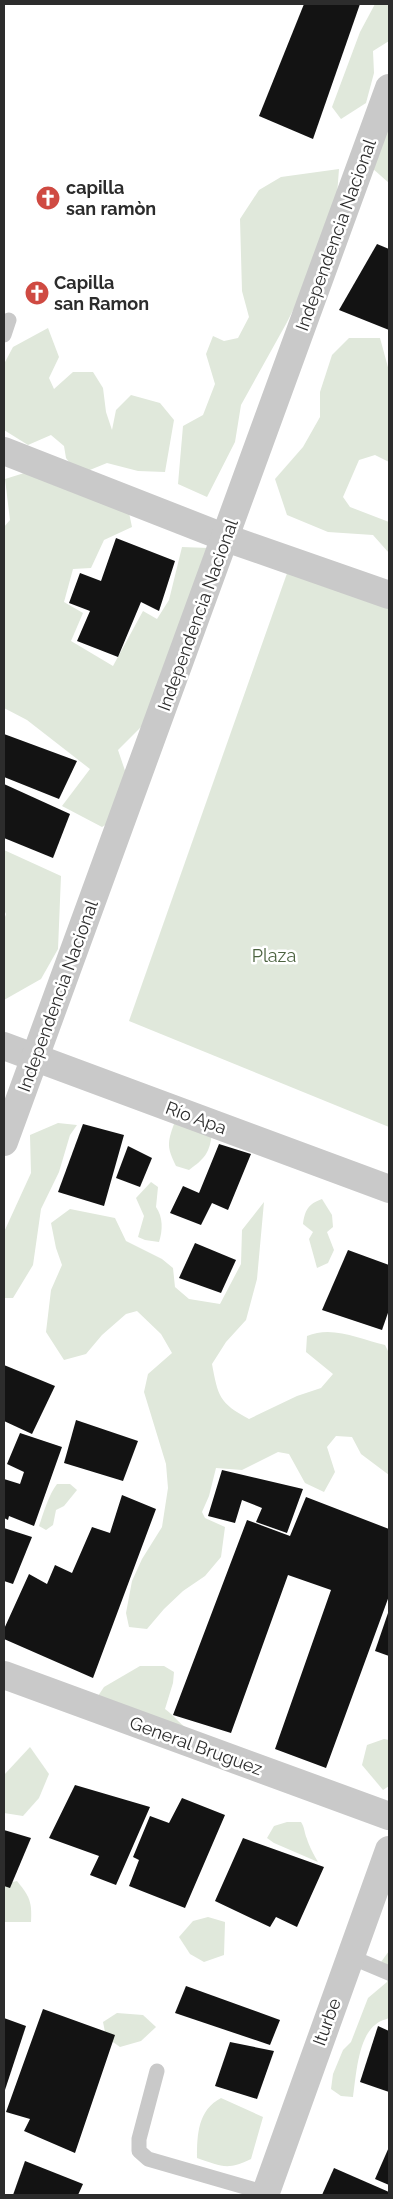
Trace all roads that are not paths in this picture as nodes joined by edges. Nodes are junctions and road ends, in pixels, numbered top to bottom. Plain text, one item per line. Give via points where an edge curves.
1 (389, 88) edge
2 (9, 320) dead end
3 (4, 335) edge
4 (4, 451) edge
5 (226, 538) junction
6 (389, 595) edge
7 (4, 1046) edge
8 (35, 1058) junction
9 (4, 1142) edge
10 (389, 1189) edge
11 (4, 1675) edge
12 (389, 1816) edge
13 (389, 1850) edge
14 (351, 1957) junction
15 (389, 1973) edge
16 (157, 2071) dead end
17 (266, 2194) edge

1 - 5 street, Independencia Nacional
2 - 3 lane
4 - 5 street
5 - 6 street
5 - 8 street, Independencia Nacional
7 - 8 street, Río Apa
8 - 9 street, Independencia Nacional
8 - 10 street, Río Apa
11 - 12 street, General Bruguez
13 - 14 street, Iturbe
14 - 15 lane
14 - 17 street, Iturbe
16 - 17 lane via 138,2139 139,2151 148,2159

